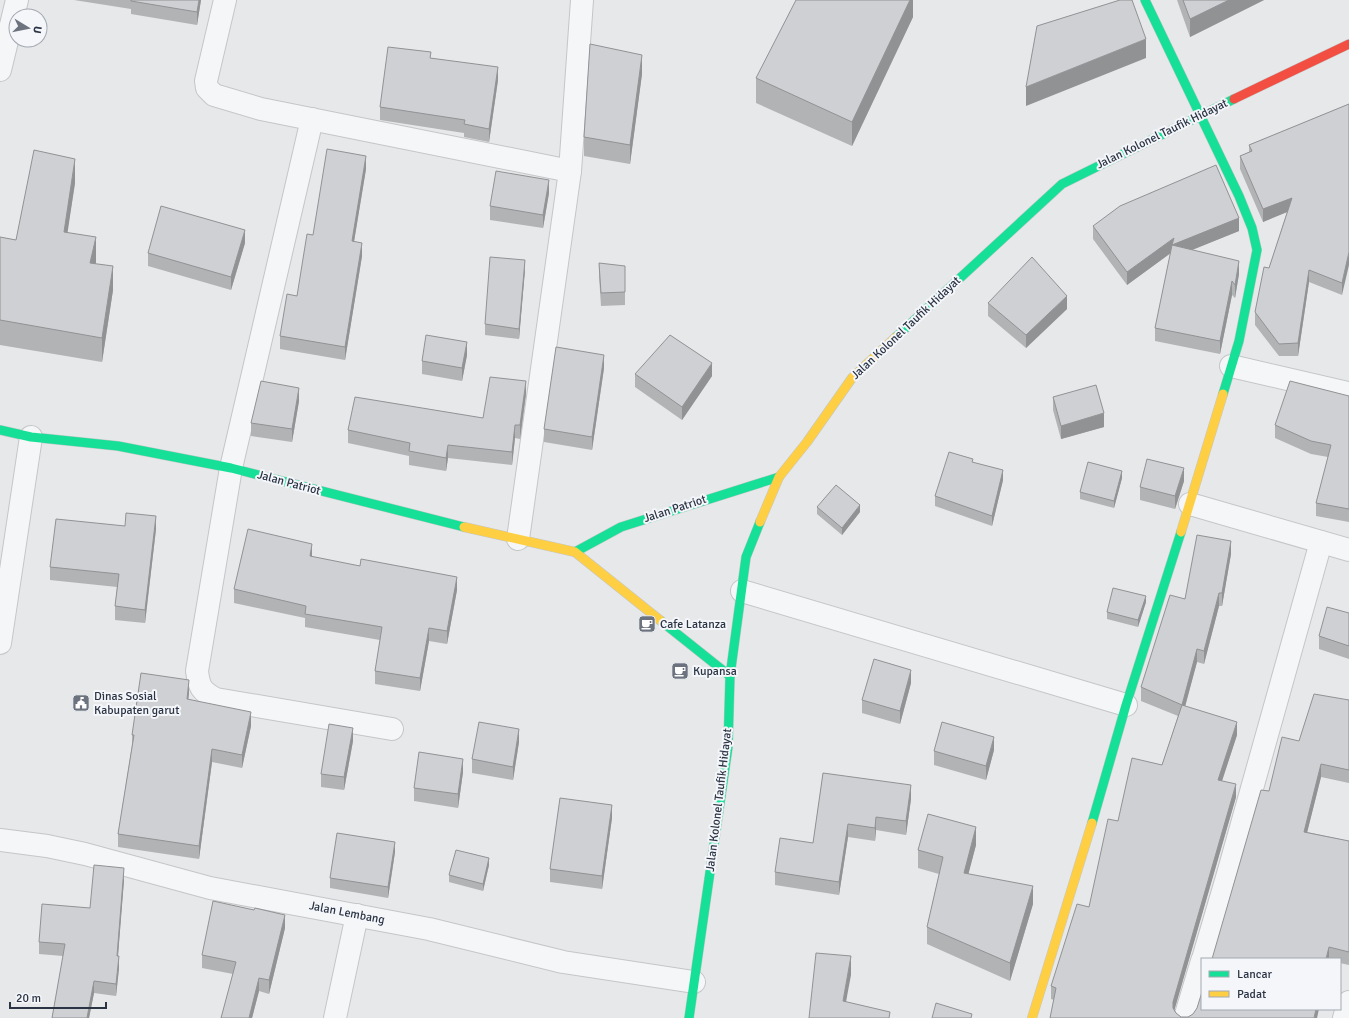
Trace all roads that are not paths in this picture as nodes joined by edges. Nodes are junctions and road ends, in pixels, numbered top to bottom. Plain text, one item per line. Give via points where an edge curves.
1 (17, 0) edge
2 (224, 0) edge
3 (582, 0) edge
4 (1145, 0) edge
5 (1349, 44) edge
6 (2, 58) edge
7 (1201, 114) junction
8 (312, 119) junction
9 (570, 171) junction
10 (1231, 366) junction
11 (1348, 393) edge
12 (0, 430) edge
13 (31, 437) junction
14 (231, 468) junction
15 (779, 477) junction
16 (1190, 504) junction
17 (518, 539) junction
18 (1321, 542) junction
19 (1349, 550) edge
20 (575, 552) junction
21 (742, 591) junction
22 (0, 643) edge
23 (730, 676) junction
24 (1126, 705) junction
25 (392, 728) dead end
26 (0, 840) edge
27 (357, 915) junction
28 (1203, 958) edge
29 (1201, 963) edge
30 (694, 982) junction
31 (1349, 1002) edge
32 (335, 1018) edge
33 (689, 1018) edge
34 (1032, 1018) edge
35 (1185, 1018) edge
36 (1344, 1018) edge

1 - 6 street
2 - 8 street via 206,81 207,88 214,95 261,109
3 - 9 street
4 - 7 main road
5 - 7 main road, Jalan Kolonel Taufik Hidayat
7 - 10 main road via 1244,208 1257,250 1239,341
7 - 15 main road, Jalan Kolonel Taufik Hidayat via 1062,184 852,378
8 - 9 street
8 - 14 street
9 - 17 street
10 - 11 street
10 - 16 main road
12 - 13 main road, Jalan Patriot
13 - 14 main road, Jalan Patriot via 118,446
13 - 22 street
14 - 17 main road, Jalan Patriot via 418,517
14 - 25 street via 197,670 204,693 216,699
15 - 20 main road, Jalan Patriot via 621,527
15 - 21 main road, Jalan Kolonel Taufik Hidayat via 746,557
16 - 18 street
16 - 24 main road
17 - 20 main road, Jalan Patriot
18 - 19 street
18 - 28 street
20 - 23 main road, Jalan Patriot
21 - 23 main road, Jalan Kolonel Taufik Hidayat
21 - 24 street
23 - 30 main road, Jalan Kolonel Taufik Hidayat via 728,747
24 - 34 main road
26 - 27 street, Jalan Lembang via 48,846 210,888
27 - 30 street, Jalan Lembang via 429,929 563,962
27 - 32 street
29 - 35 street
30 - 33 main road, Jalan Kolonel Taufik Hidayat
31 - 36 street

